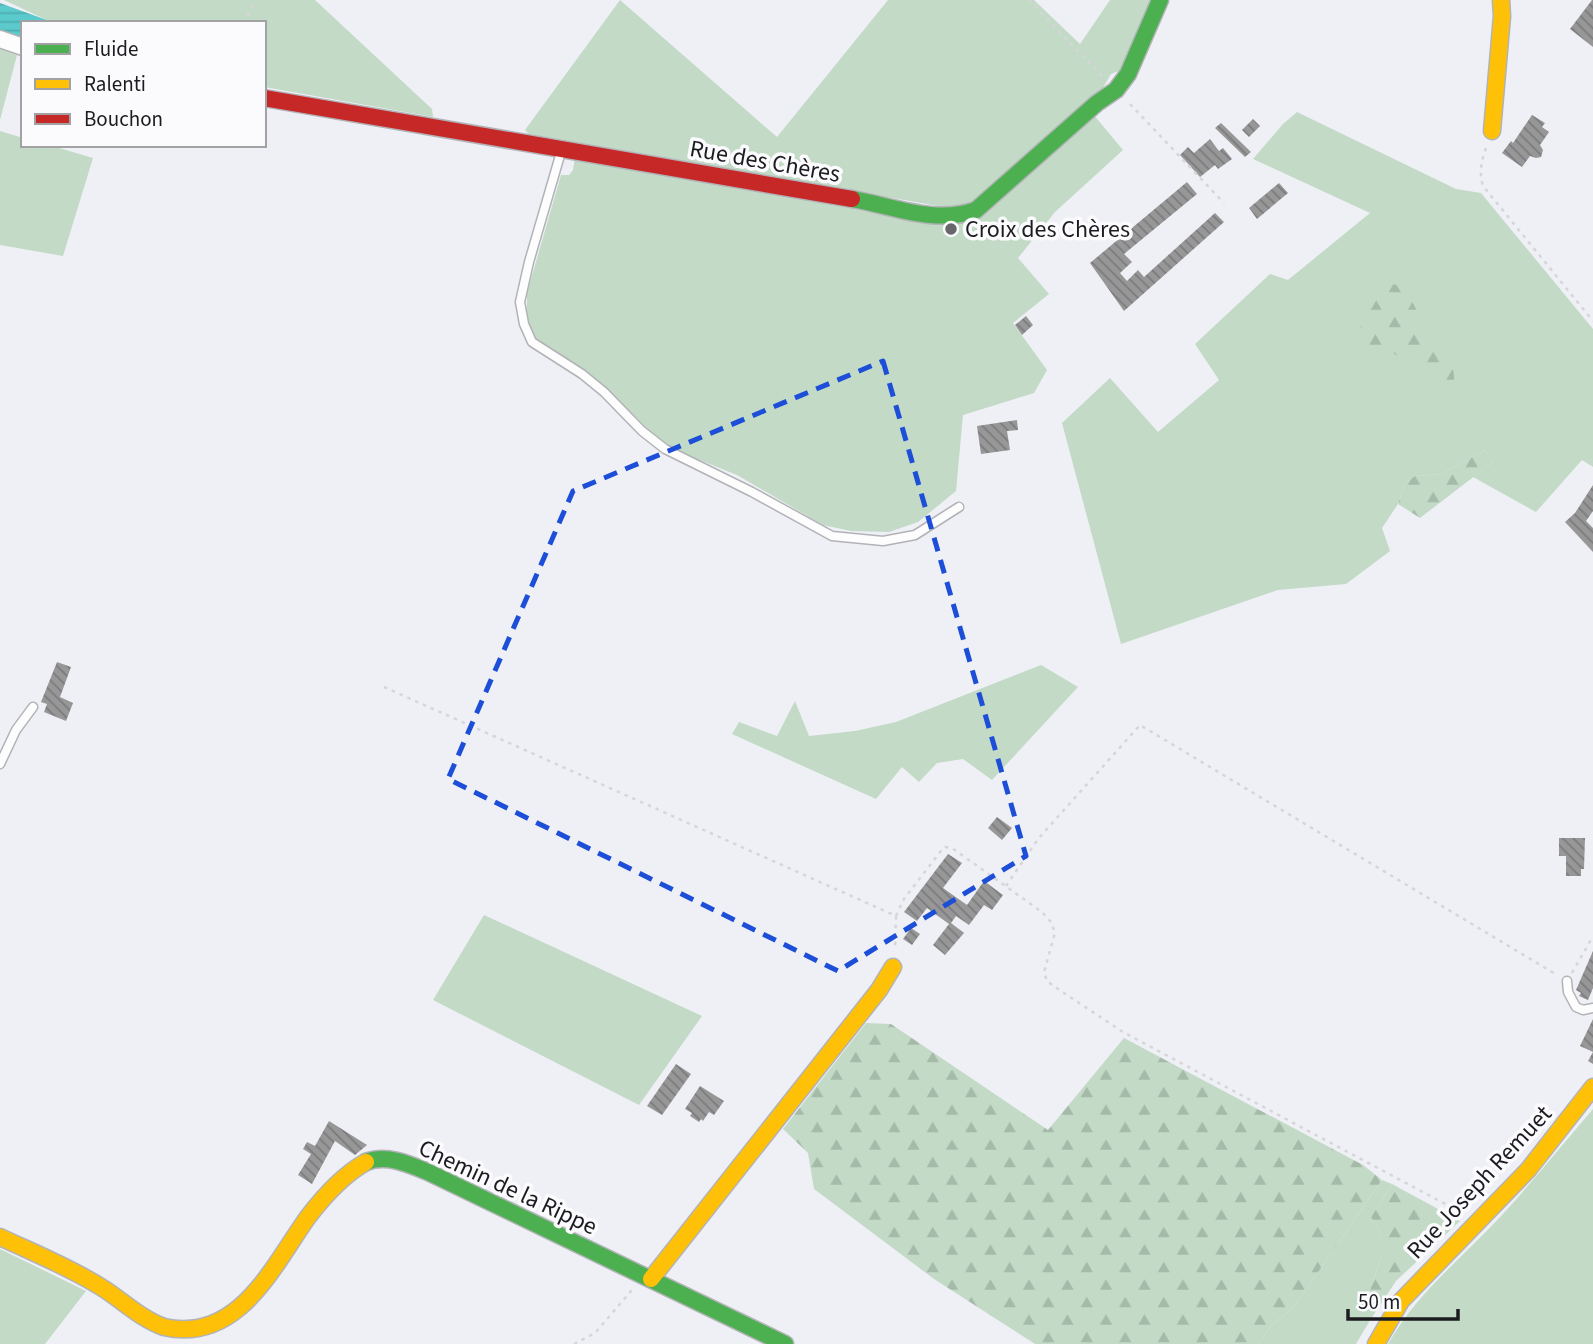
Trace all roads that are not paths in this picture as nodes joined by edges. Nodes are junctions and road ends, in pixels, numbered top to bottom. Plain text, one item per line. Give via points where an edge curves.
1 (1160, 0) edge
2 (1501, 0) edge
3 (0, 39) edge
4 (21, 46) edge
5 (266, 99) edge
6 (1492, 131) road end
7 (562, 149) junction
8 (959, 507) dead end
9 (33, 707) dead end
10 (0, 764) edge
11 (894, 967) road end
12 (1567, 981) road end
13 (1593, 1007) edge
14 (1593, 1087) edge
15 (0, 1237) edge
16 (647, 1277) junction
17 (785, 1344) edge
18 (1376, 1344) edge

1 - 7 street, Rue des Chères via 1128,74 1116,90 976,210 963,216 945,217
2 - 6 street
3 - 4 street
5 - 7 street, Rue des Chères
7 - 8 lane via 520,302 532,342 582,374 664,449 832,536 883,541 915,535
9 - 10 lane
11 - 16 street
12 - 13 lane via 1576,1007
14 - 18 street, Rue Joseph Remuet via 1528,1170 1401,1301
15 - 16 street, Chemin de la Rippe via 100,1286 159,1327 207,1330 228,1322 258,1295 309,1217 339,1182 377,1159 428,1172
16 - 17 street, Chemin de la Rippe

